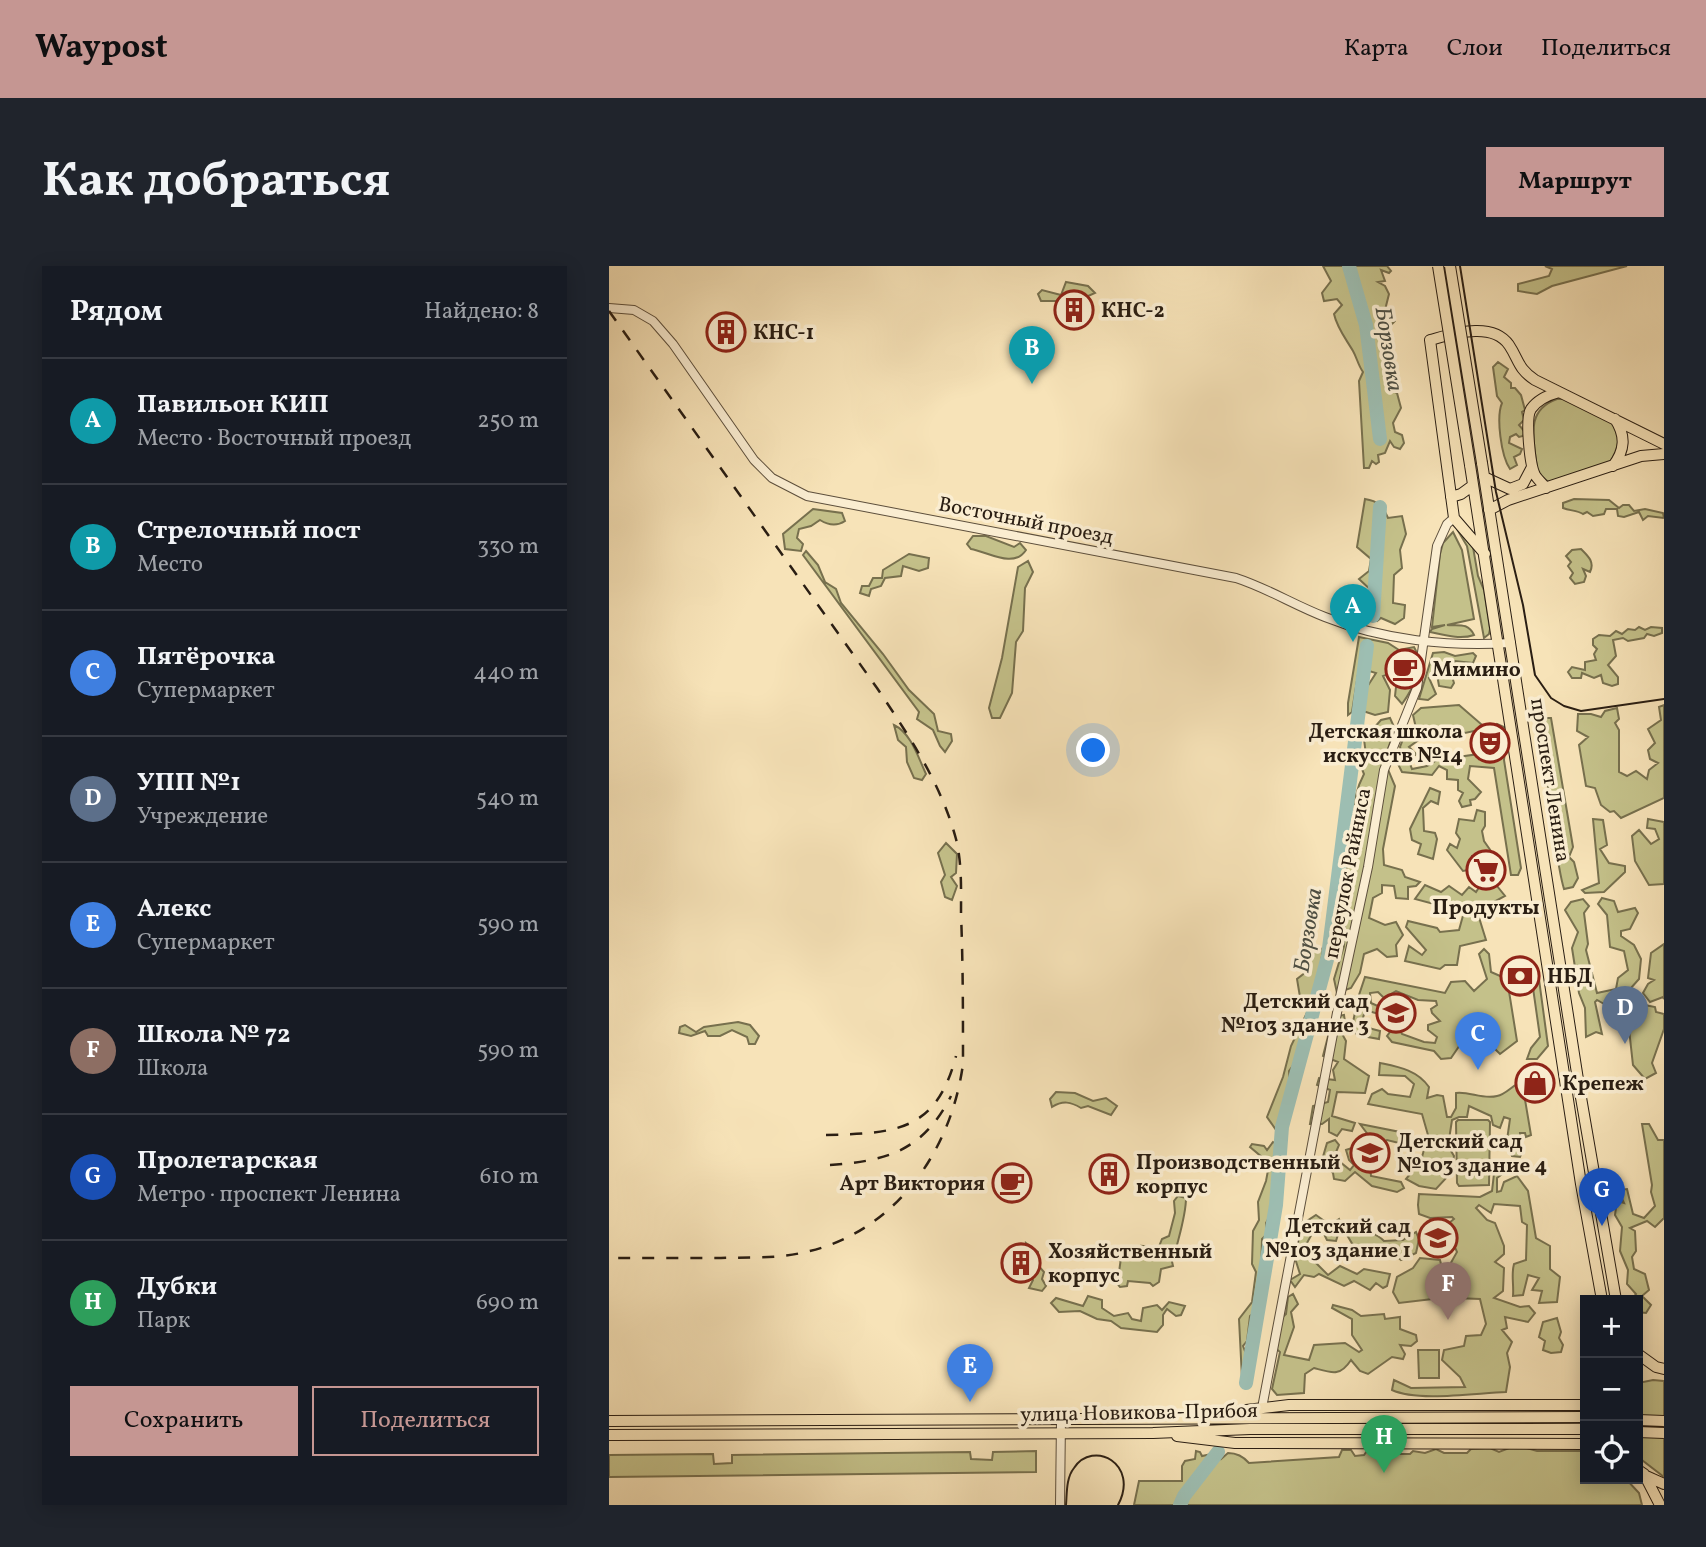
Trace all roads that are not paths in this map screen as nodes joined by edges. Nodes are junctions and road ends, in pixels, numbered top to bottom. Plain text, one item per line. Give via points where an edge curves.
1 (1438, 266) edge
2 (1450, 266) edge
3 (609, 308) edge
4 (1559, 392) junction
5 (1614, 419) junction
6 (1664, 444) edge
7 (1664, 454) edge
8 (1612, 466) junction
9 (1532, 467) junction
10 (1484, 477) junction
11 (1472, 486) junction
12 (1546, 488) junction
13 (1451, 497) junction
14 (1489, 510) junction
15 (1454, 518) junction
16 (1485, 554) junction
17 (1424, 640) junction
18 (1511, 643) junction
19 (1499, 644) junction
20 (1601, 1295) edge
21 (1615, 1295) edge
22 (1643, 1358) edge
23 (1664, 1369) edge
24 (1580, 1405) edge
25 (1262, 1408) junction
26 (1193, 1417) junction
27 (1580, 1417) edge
28 (1061, 1419) junction
29 (1643, 1420) edge
30 (609, 1421) edge
31 (1664, 1421) edge
32 (1580, 1429) edge
33 (1643, 1432) edge
34 (1061, 1433) junction
35 (1153, 1433) junction
36 (1664, 1433) edge
37 (609, 1436) edge
38 (1580, 1444) edge
39 (1643, 1473) edge
40 (1643, 1475) edge
41 (1664, 1484) edge
42 (1060, 1505) edge
43 (1660, 1505) edge

1 - 11 main road, проспект Ленина, bridge
2 - 10 main road, проспект Ленина, bridge
3 - 17 street, Восточный проезд via 635,310 653,321 754,460 796,492 1236,578 1350,627
4 - 5 main road
4 - 9 main road via 1547,395 1529,411
4 - 13 main road via 1525,374 1510,346 1492,333 1430,340
5 - 6 main road
5 - 8 main road via 1624,445
7 - 8 main road
8 - 12 main road
9 - 10 main road via 1523,484 1510,489
9 - 12 main road
10 - 14 main road, проспект Ленина
11 - 13 main road
11 - 16 main road, проспект Ленина
12 - 14 main road
13 - 15 main road
14 - 18 main road, проспект Ленина
15 - 16 main road
15 - 17 street, переулок Райниса via 1437,546
16 - 19 main road, проспект Ленина
17 - 19 street, Восточный проезд
17 - 25 street, переулок Райниса via 1417,688 1384,769 1369,867
18 - 19 street, Восточный проезд
18 - 21 main road, проспект Ленина
19 - 20 main road, проспект Ленина
22 - 23 main road
24 - 25 main road
25 - 26 main road
26 - 27 main road, улица Новикова-Прибоя
26 - 28 main road, улица Новикова-Прибоя
28 - 30 main road, улица Новикова-Прибоя
28 - 34 street
29 - 31 main road, bridge
32 - 35 main road, улица Новикова-Прибоя
33 - 36 main road, bridge
34 - 35 main road, улица Новикова-Прибоя
34 - 37 main road, улица Новикова-Прибоя
34 - 42 street
35 - 38 main road via 1235,1443
39 - 41 main road
40 - 43 main road

